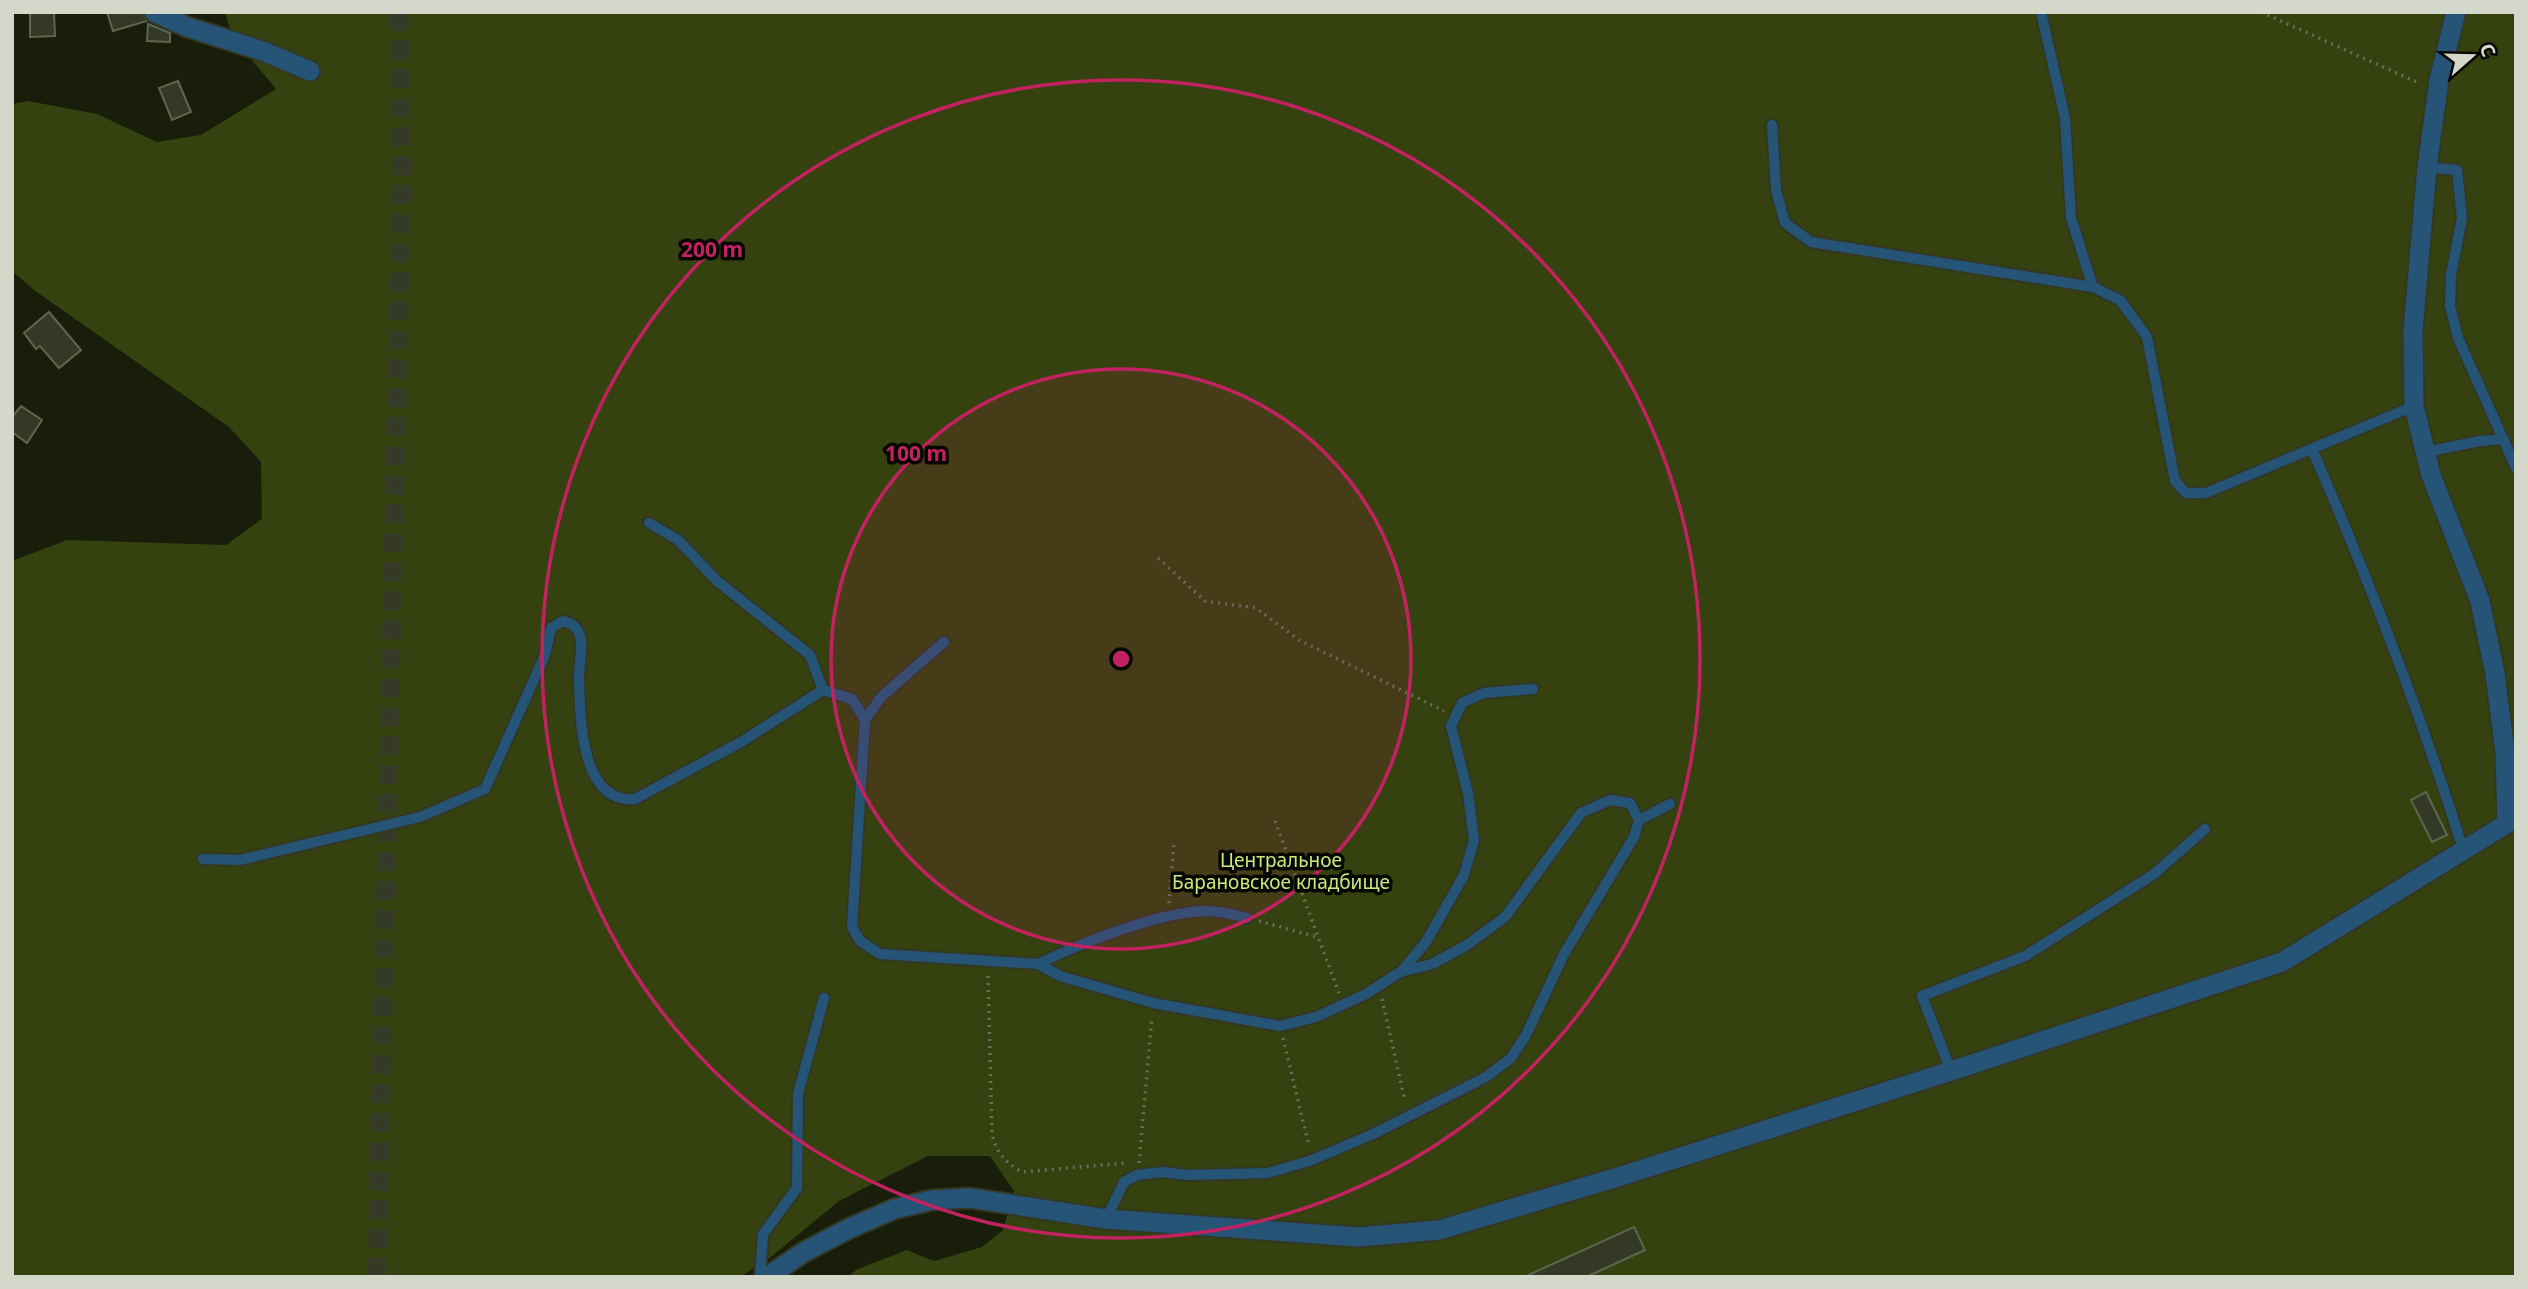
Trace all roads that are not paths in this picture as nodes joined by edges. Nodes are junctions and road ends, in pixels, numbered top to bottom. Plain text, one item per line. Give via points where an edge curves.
1 (154, 12) edge
2 (2041, 12) edge
3 (2456, 12) edge
4 (310, 71) dead end
5 (1772, 125) dead end
6 (2427, 166) junction
7 (2093, 287) junction
8 (2414, 406) junction
9 (2504, 439) junction
10 (2312, 449) junction
11 (2425, 452) junction
12 (2516, 468) edge
13 (649, 523) dead end
14 (944, 642) dead end
15 (1533, 689) dead end
16 (823, 690) junction
17 (865, 720) junction
18 (1670, 804) dead end
19 (1639, 820) junction
20 (2512, 820) edge
21 (2205, 829) dead end
22 (2463, 849) junction
23 (204, 859) dead end
24 (1247, 918) road end
25 (1038, 964) junction
26 (1400, 972) junction
27 (824, 998) dead end
28 (1951, 1071) junction
29 (1107, 1219) junction
30 (760, 1277) edge
31 (767, 1277) edge

1 - 4 street
2 - 7 lane via 2065,118 2071,218
3 - 6 street
5 - 7 lane via 1776,190 1785,223 1811,242
6 - 8 street via 2413,331
6 - 9 lane via 2457,170 2462,218 2449,306 2458,338
7 - 10 lane via 2120,300 2147,337 2175,481 2186,493 2206,493
8 - 10 lane
8 - 11 street
9 - 11 lane
9 - 12 lane
10 - 22 lane via 2361,562 2431,747
11 - 20 street via 2480,601 2495,674
13 - 16 lane via 678,540 717,581 810,655
14 - 17 lane via 881,697
15 - 26 lane via 1484,693 1462,703 1455,716 1451,726 1474,840 1464,876 1426,942
16 - 17 lane via 852,699
16 - 23 lane via 741,742 635,799 624,800 604,791 594,774 583,741 581,636 573,624 563,621 551,628 545,655 485,789 420,817 240,860
17 - 25 lane via 852,927 860,941 880,954
18 - 19 lane
19 - 26 lane via 1630,803 1610,800 1581,813 1506,917 1432,964
19 - 29 lane via 1564,954 1526,1035 1511,1058 1486,1077 1373,1134 1268,1173 1137,1175 1124,1182
20 - 22 street
21 - 28 lane via 2154,874 2025,956 1922,996
22 - 28 street via 2282,962
24 - 25 lane via 1205,911 1168,916
25 - 26 lane via 1060,976 1153,1003 1280,1026 1316,1017
27 - 30 lane via 798,1094 797,1188 763,1234
28 - 29 street via 1430,1232 1360,1237
29 - 31 street via 970,1198 932,1200 894,1209 848,1229

